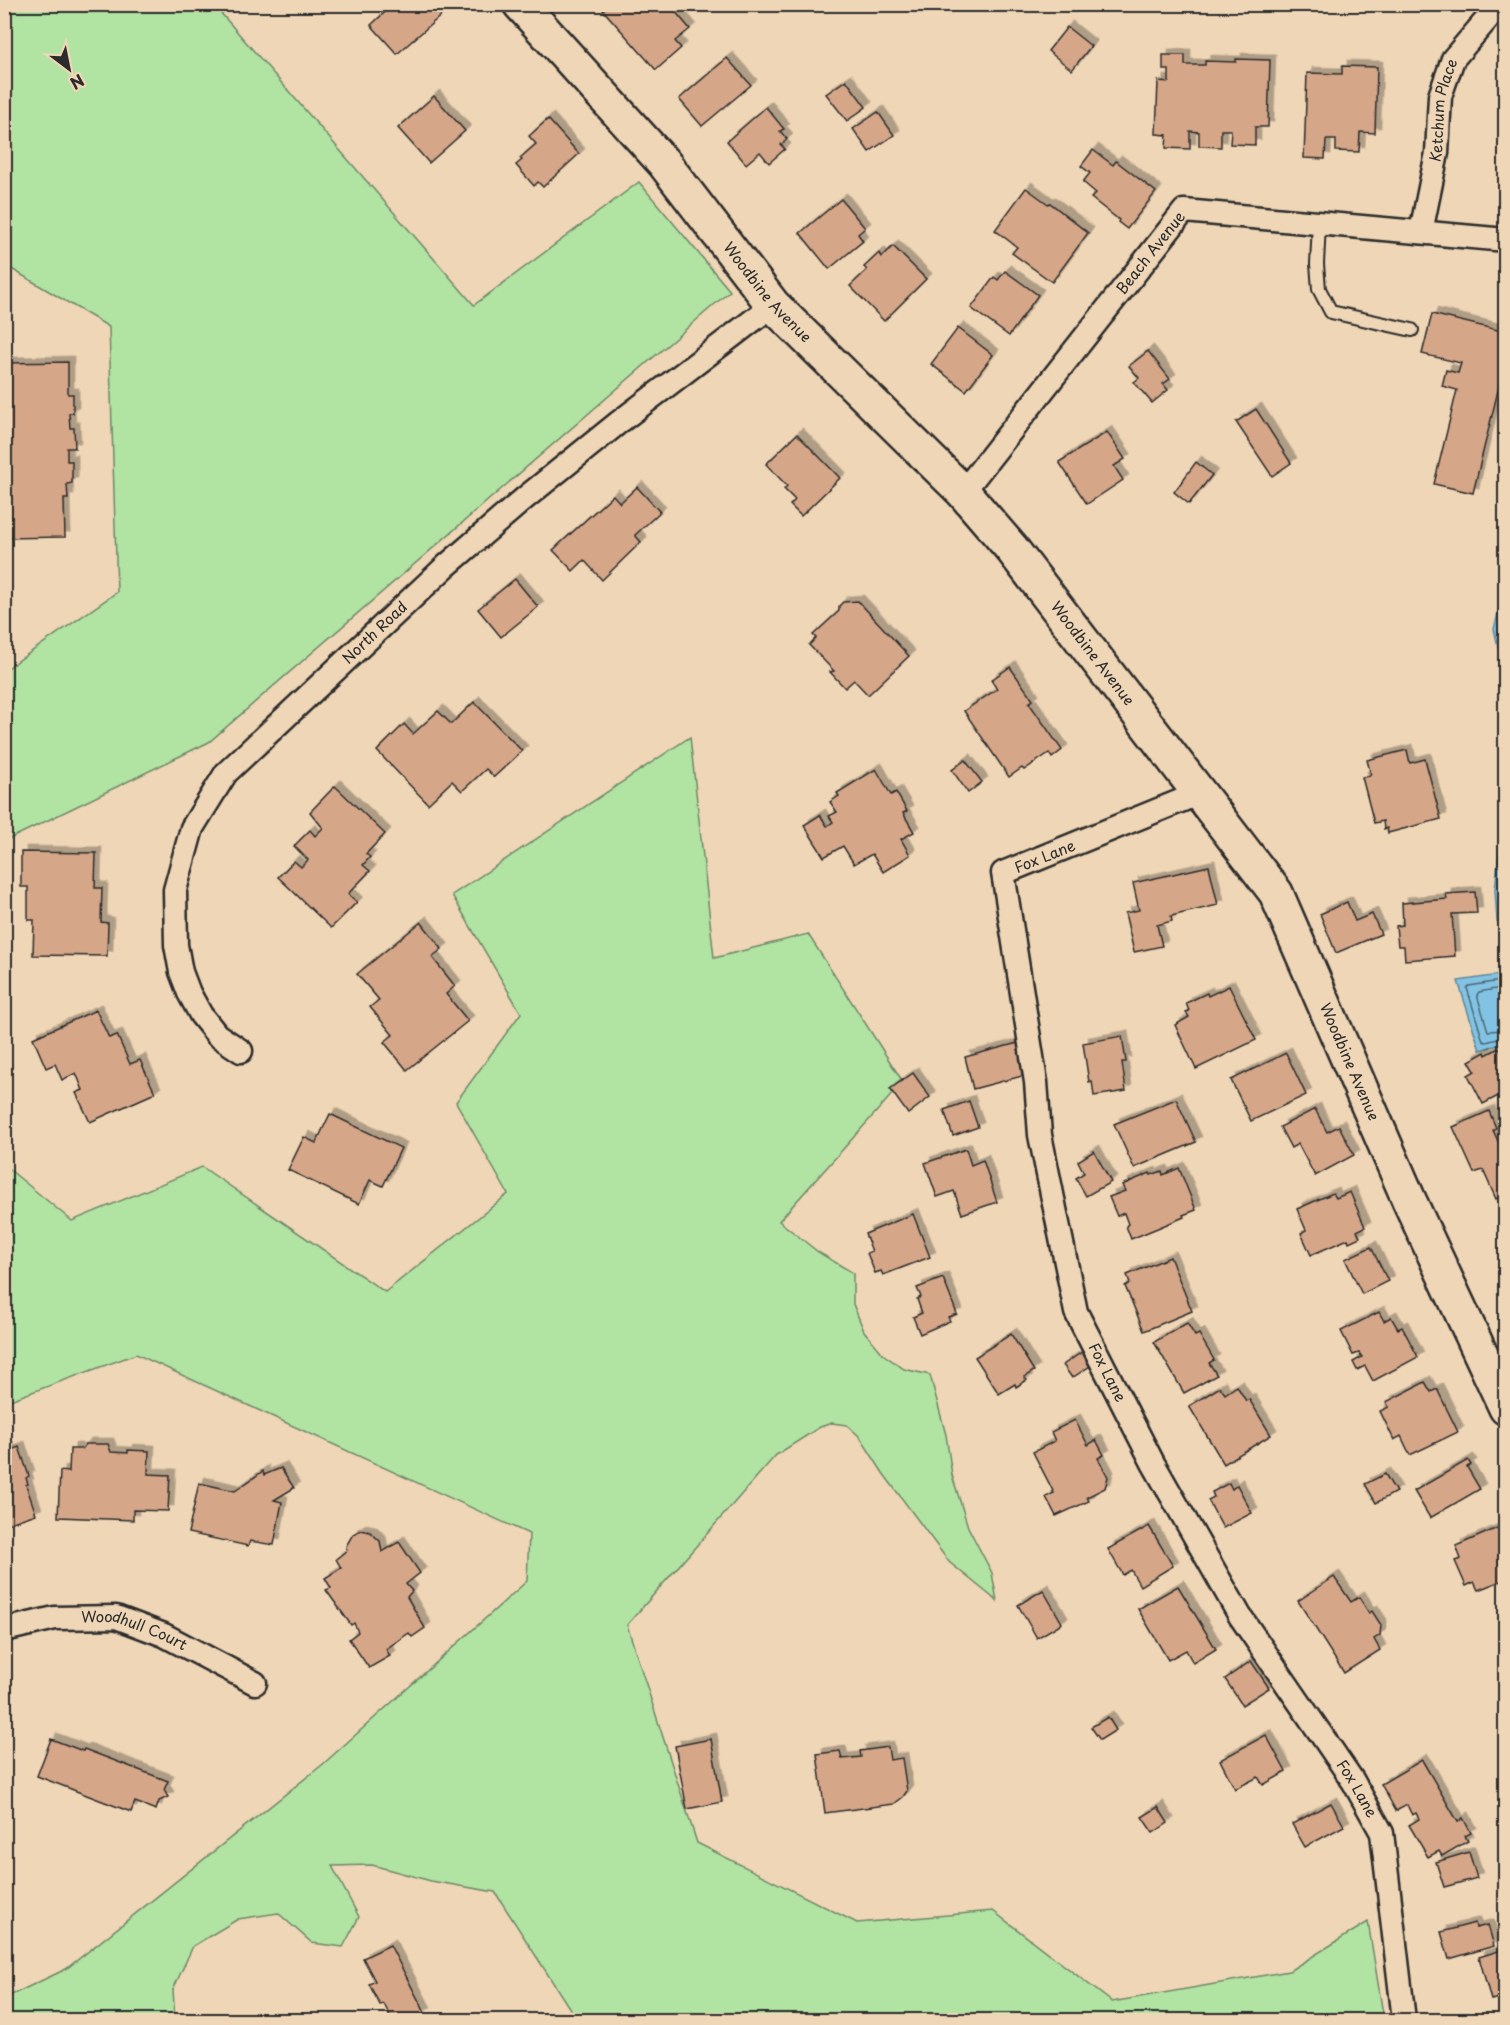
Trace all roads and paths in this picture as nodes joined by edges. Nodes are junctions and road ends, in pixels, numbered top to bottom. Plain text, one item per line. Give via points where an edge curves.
1 (520, 4) edge
2 (1500, 4) edge
3 (1319, 223) junction
4 (1420, 232) junction
5 (1506, 240) edge
6 (773, 304) junction
7 (1412, 330) dead end
8 (963, 492) junction
9 (1200, 793) junction
10 (241, 1051) dead end
11 (1506, 1408) edge
12 (4, 1630) edge
13 (255, 1683) dead end
14 (1404, 2020) edge

1 - 6 main road, Woodbine Avenue via 664,163
2 - 4 street, Ketchum Place via 1453,59 1440,96 1437,153
3 - 4 street, Beach Avenue
3 - 7 lane via 1319,289 1331,312
3 - 8 street, Beach Avenue via 1184,211
4 - 5 street, Beach Avenue
6 - 8 main road, Woodbine Avenue
6 - 10 street, North Road via 618,423 445,567 226,773 192,828 175,890 176,945 181,972 201,1015 217,1035
8 - 9 main road, Woodbine Avenue via 1053,601
9 - 11 main road, Woodbine Avenue via 1276,893 1409,1200
9 - 14 street, Fox Lane via 1003,873 1036,1082 1040,1135 1076,1312 1153,1463 1240,1616 1353,1781 1382,1833
12 - 13 street, Woodhull Court via 55,1618 116,1617 164,1635

